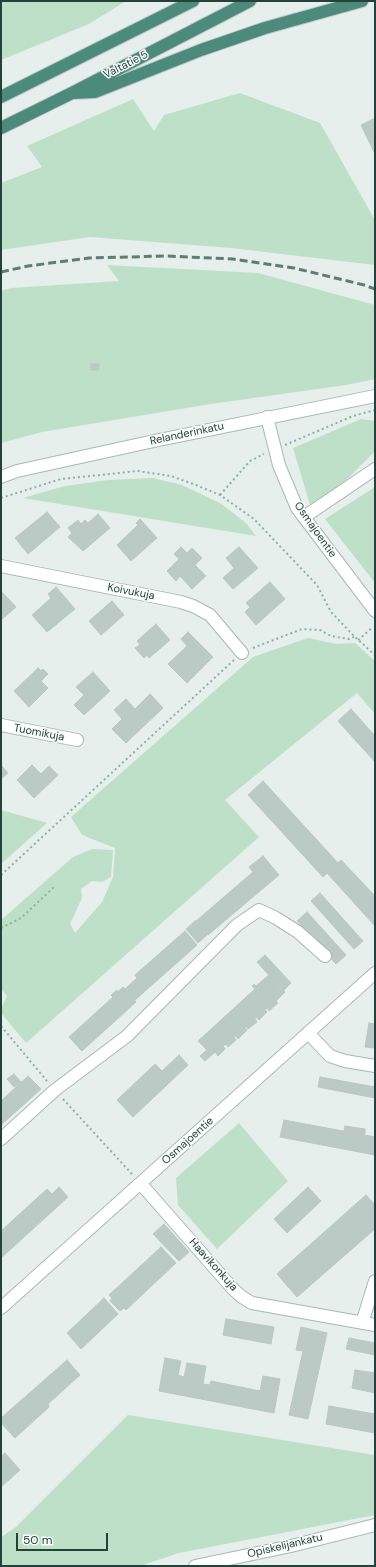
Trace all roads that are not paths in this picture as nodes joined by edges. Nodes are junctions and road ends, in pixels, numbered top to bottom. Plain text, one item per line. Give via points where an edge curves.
1 (193, 1) edge
2 (250, 1) edge
3 (362, 1) edge
4 (72, 93) junction
5 (1, 97) edge
6 (1, 128) edge
7 (375, 396) edge
8 (267, 417) junction
9 (375, 469) edge
10 (1, 477) edge
11 (304, 517) junction
12 (1, 566) edge
13 (375, 611) edge
14 (242, 653) road end
15 (1, 725) edge
16 (77, 740) dead end
17 (325, 956) dead end
18 (375, 973) edge
19 (308, 1033) junction
20 (375, 1066) edge
21 (58, 1077) dead end
22 (55, 1090) junction
23 (1, 1139) edge
24 (141, 1184) junction
25 (375, 1281) edge
26 (1, 1308) edge
27 (362, 1323) junction
28 (375, 1325) edge
29 (375, 1525) edge
30 (195, 1566) edge

1 - 5 highway
2 - 4 highway, Valtatie 5
3 - 4 highway via 265,28 94,92
4 - 6 highway, Valtatie 5
7 - 8 street, Relanderinkatu
8 - 10 street, Relanderinkatu via 17,471
8 - 11 street, Osmajoentie via 279,465 297,508
9 - 11 street
11 - 13 street, Osmajoentie
12 - 14 street, Koivukuja via 193,606 210,615
15 - 16 street, Tuomikuja
17 - 22 street via 298,932 259,910 237,925 127,1036
18 - 19 street, Osmajoentie
19 - 20 street via 330,1056
19 - 24 street, Osmajoentie
21 - 22 street
22 - 23 street
24 - 26 street, Osmajoentie
24 - 27 street, Haavikonkuja via 242,1297 252,1303
25 - 27 street
27 - 28 street, Haavikonkuja
29 - 30 street, Opiskelijankatu

